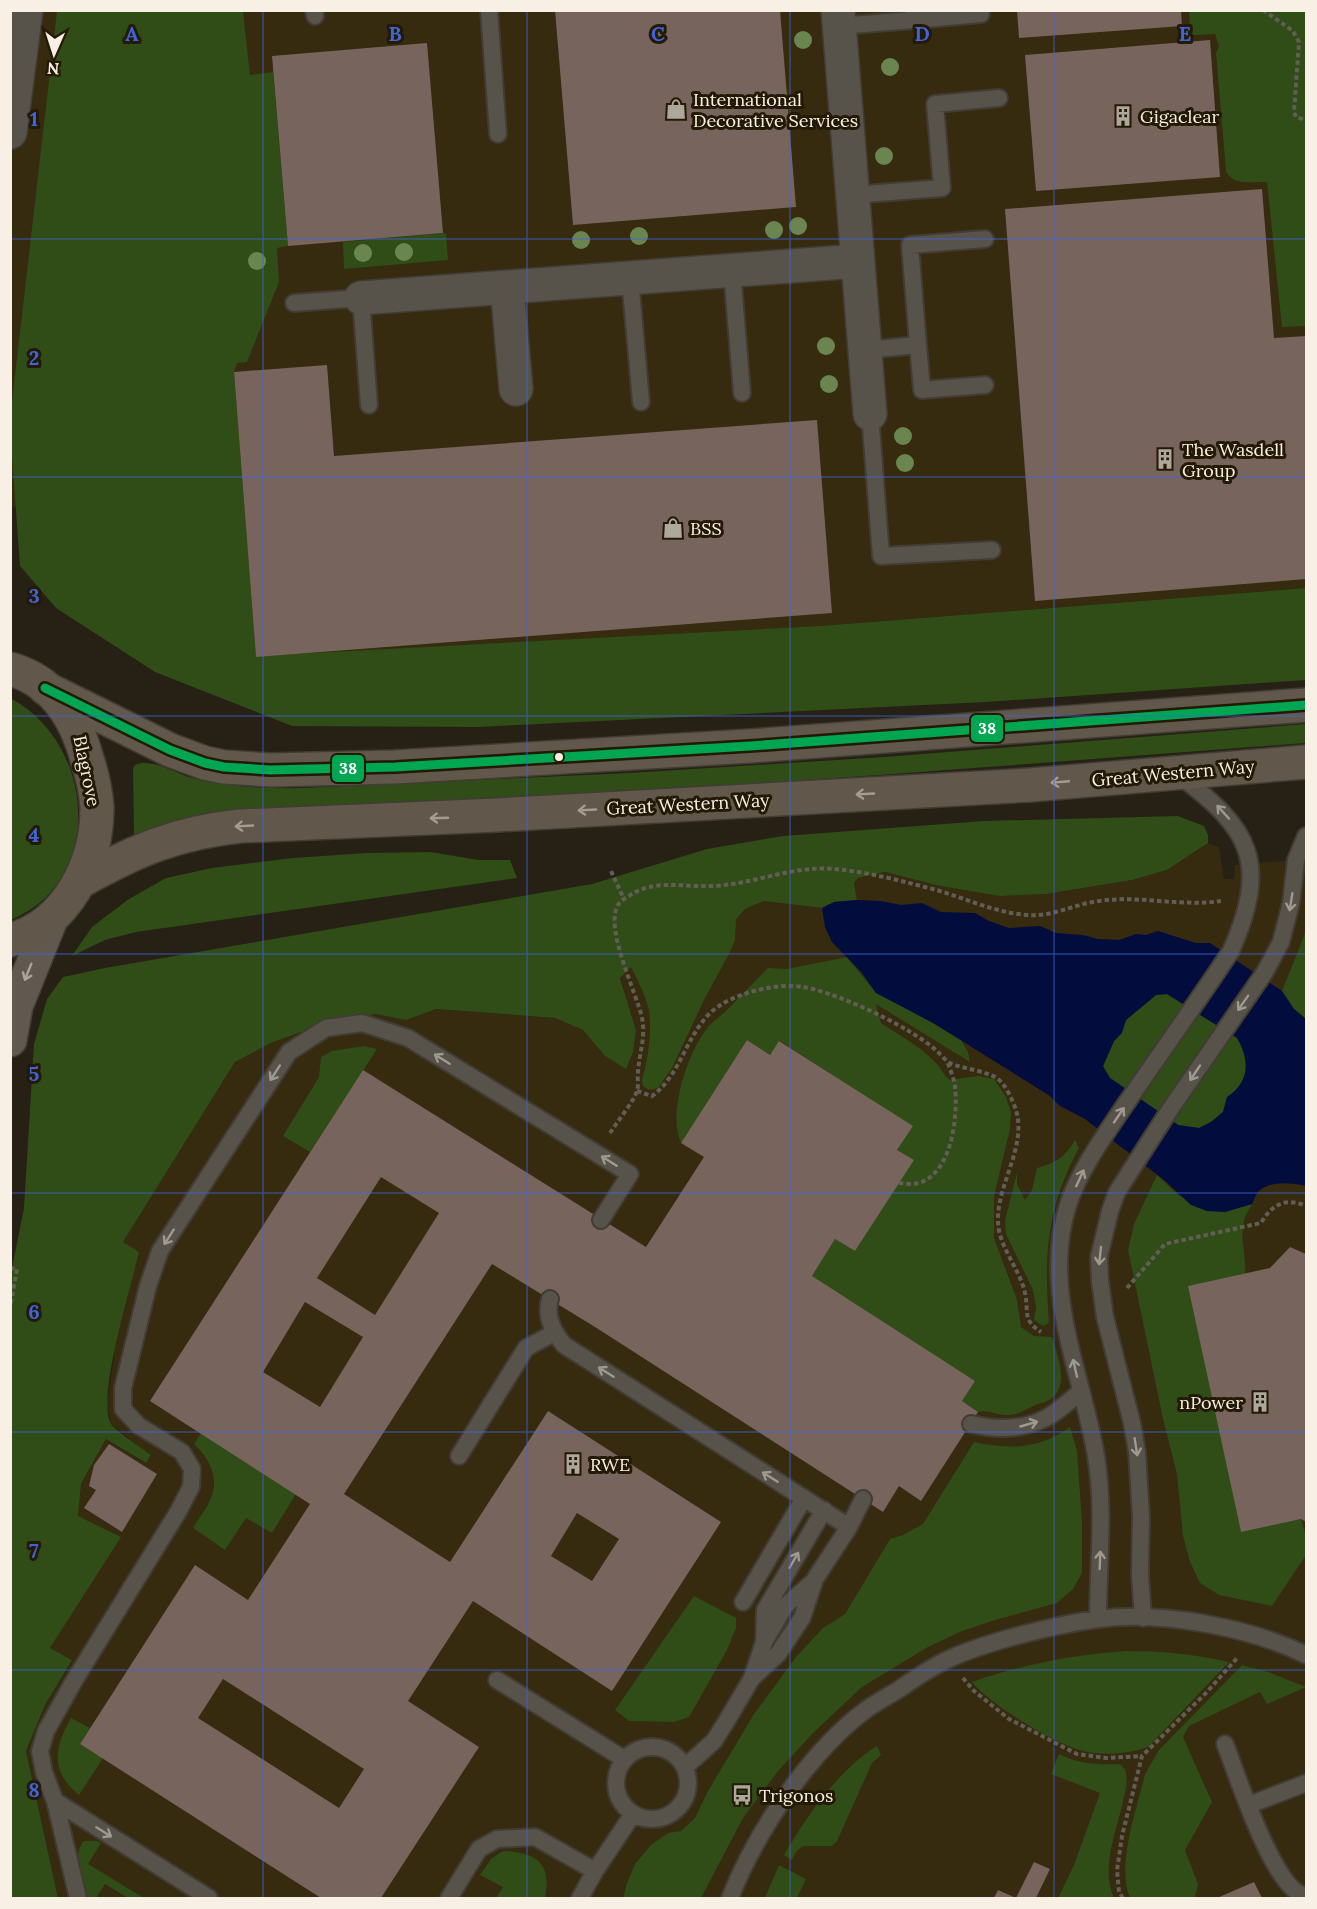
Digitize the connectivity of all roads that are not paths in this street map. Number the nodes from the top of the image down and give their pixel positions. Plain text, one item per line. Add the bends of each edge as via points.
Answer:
1 (26, 10) edge
2 (489, 10) edge
3 (981, 14) dead end
4 (914, 15) edge
5 (838, 18) edge
6 (999, 98) dead end
7 (10, 132) edge
8 (498, 134) dead end
9 (853, 195) junction
10 (985, 239) dead end
11 (858, 261) junction
12 (732, 271) junction
13 (630, 278) junction
14 (507, 287) junction
15 (361, 298) junction
16 (294, 303) dead end
17 (918, 345) junction
18 (865, 350) junction
19 (985, 385) dead end
20 (516, 389) dead end
21 (742, 393) dead end
22 (641, 402) dead end
23 (369, 405) dead end
24 (870, 414) joint
25 (992, 550) dead end
26 (12, 668) edge
27 (45, 688) junction
28 (1306, 705) edge
29 (1306, 762) edge
30 (1175, 772) junction
31 (1306, 836) edge
32 (81, 881) junction
33 (51, 918) junction
34 (10, 940) edge
35 (10, 1040) edge
36 (601, 1220) dead end
37 (550, 1299) dead end
38 (554, 1333) junction
39 (1080, 1392) junction
40 (971, 1424) dead end
41 (459, 1456) dead end
42 (804, 1498) junction
43 (863, 1499) dead end
44 (837, 1519) junction
45 (815, 1579) junction
46 (743, 1602) dead end
47 (1143, 1618) junction
48 (1098, 1619) junction
49 (764, 1642) junction
50 (1306, 1655) edge
51 (752, 1678) junction
52 (497, 1680) dead end
53 (1225, 1744) dead end
54 (624, 1759) junction
55 (685, 1767) junction
56 (1306, 1783) edge
57 (55, 1801) junction
58 (1249, 1805) junction
59 (633, 1814) junction
60 (595, 1871) junction
61 (1306, 1896) edge
62 (78, 1899) edge
63 (209, 1899) edge
64 (448, 1899) edge
65 (580, 1899) edge
66 (730, 1899) edge

1 - 7 street
2 - 8 lane
3 - 4 lane
4 - 5 lane
5 - 9 street
6 - 9 lane via 935,104 942,188
9 - 11 street
10 - 17 lane via 910,245
11 - 12 street
11 - 18 street
12 - 13 street
12 - 21 lane
13 - 14 street
13 - 22 lane
14 - 15 street
14 - 20 street
15 - 16 lane
15 - 23 lane
17 - 18 lane
17 - 19 lane via 922,390
18 - 24 street
24 - 25 lane via 881,556
26 - 27 main road, Blagrove
27 - 28 main road via 197,760 224,767 270,770 395,767 750,746
27 - 32 main road, Blagrove via 77,728 94,787 95,830
29 - 30 main road, Great Western Way
30 -> 32 main road, Great Western Way via 509,815 240,826 166,840
39 -> 30 lane via 1060,1300 1059,1259 1069,1203 1089,1161 1231,951 1248,904 1250,863 1242,838 1217,805
31 -> 47 lane via 1296,860 1281,942 1265,972 1117,1192 1099,1257 1105,1317 1137,1452
32 - 33 main road, Blagrove
33 - 34 main road, Blagrove via 32,932
33 -> 35 main road via 16,1006
36 -> 57 lane via 630,1174 408,1038 362,1023 326,1028 289,1052 160,1251 148,1286 123,1388 123,1409 139,1426 182,1452 192,1469 191,1487 46,1731 40,1751
37 - 38 lane via 549,1319
38 - 41 lane via 526,1348
42 -> 38 lane via 564,1345
40 -> 39 lane via 992,1428 1029,1425 1046,1418
48 -> 39 lane via 1099,1488 1096,1455
42 - 44 lane
42 - 46 lane
43 - 44 lane
44 - 45 lane
49 -> 44 lane via 765,1610
45 - 49 lane via 785,1606
45 - 51 lane via 802,1618 778,1654
47 - 48 lane
47 - 50 lane via 1220,1626
48 - 66 lane via 1029,1632 975,1648 947,1659 868,1708 801,1776 754,1845
49 - 51 lane
51 - 55 lane via 714,1741
52 - 54 lane
53 - 58 lane
54 - 55 lane via 633,1751 657,1746 678,1757
54 - 59 lane via 615,1782 620,1800
55 - 59 lane via 688,1790 676,1810 655,1819
56 - 58 lane
57 - 62 lane
57 -> 63 lane
58 - 61 lane via 1271,1860 1287,1883 1299,1895
59 - 60 lane
60 - 64 lane via 535,1837 497,1839 479,1849
60 - 65 lane

